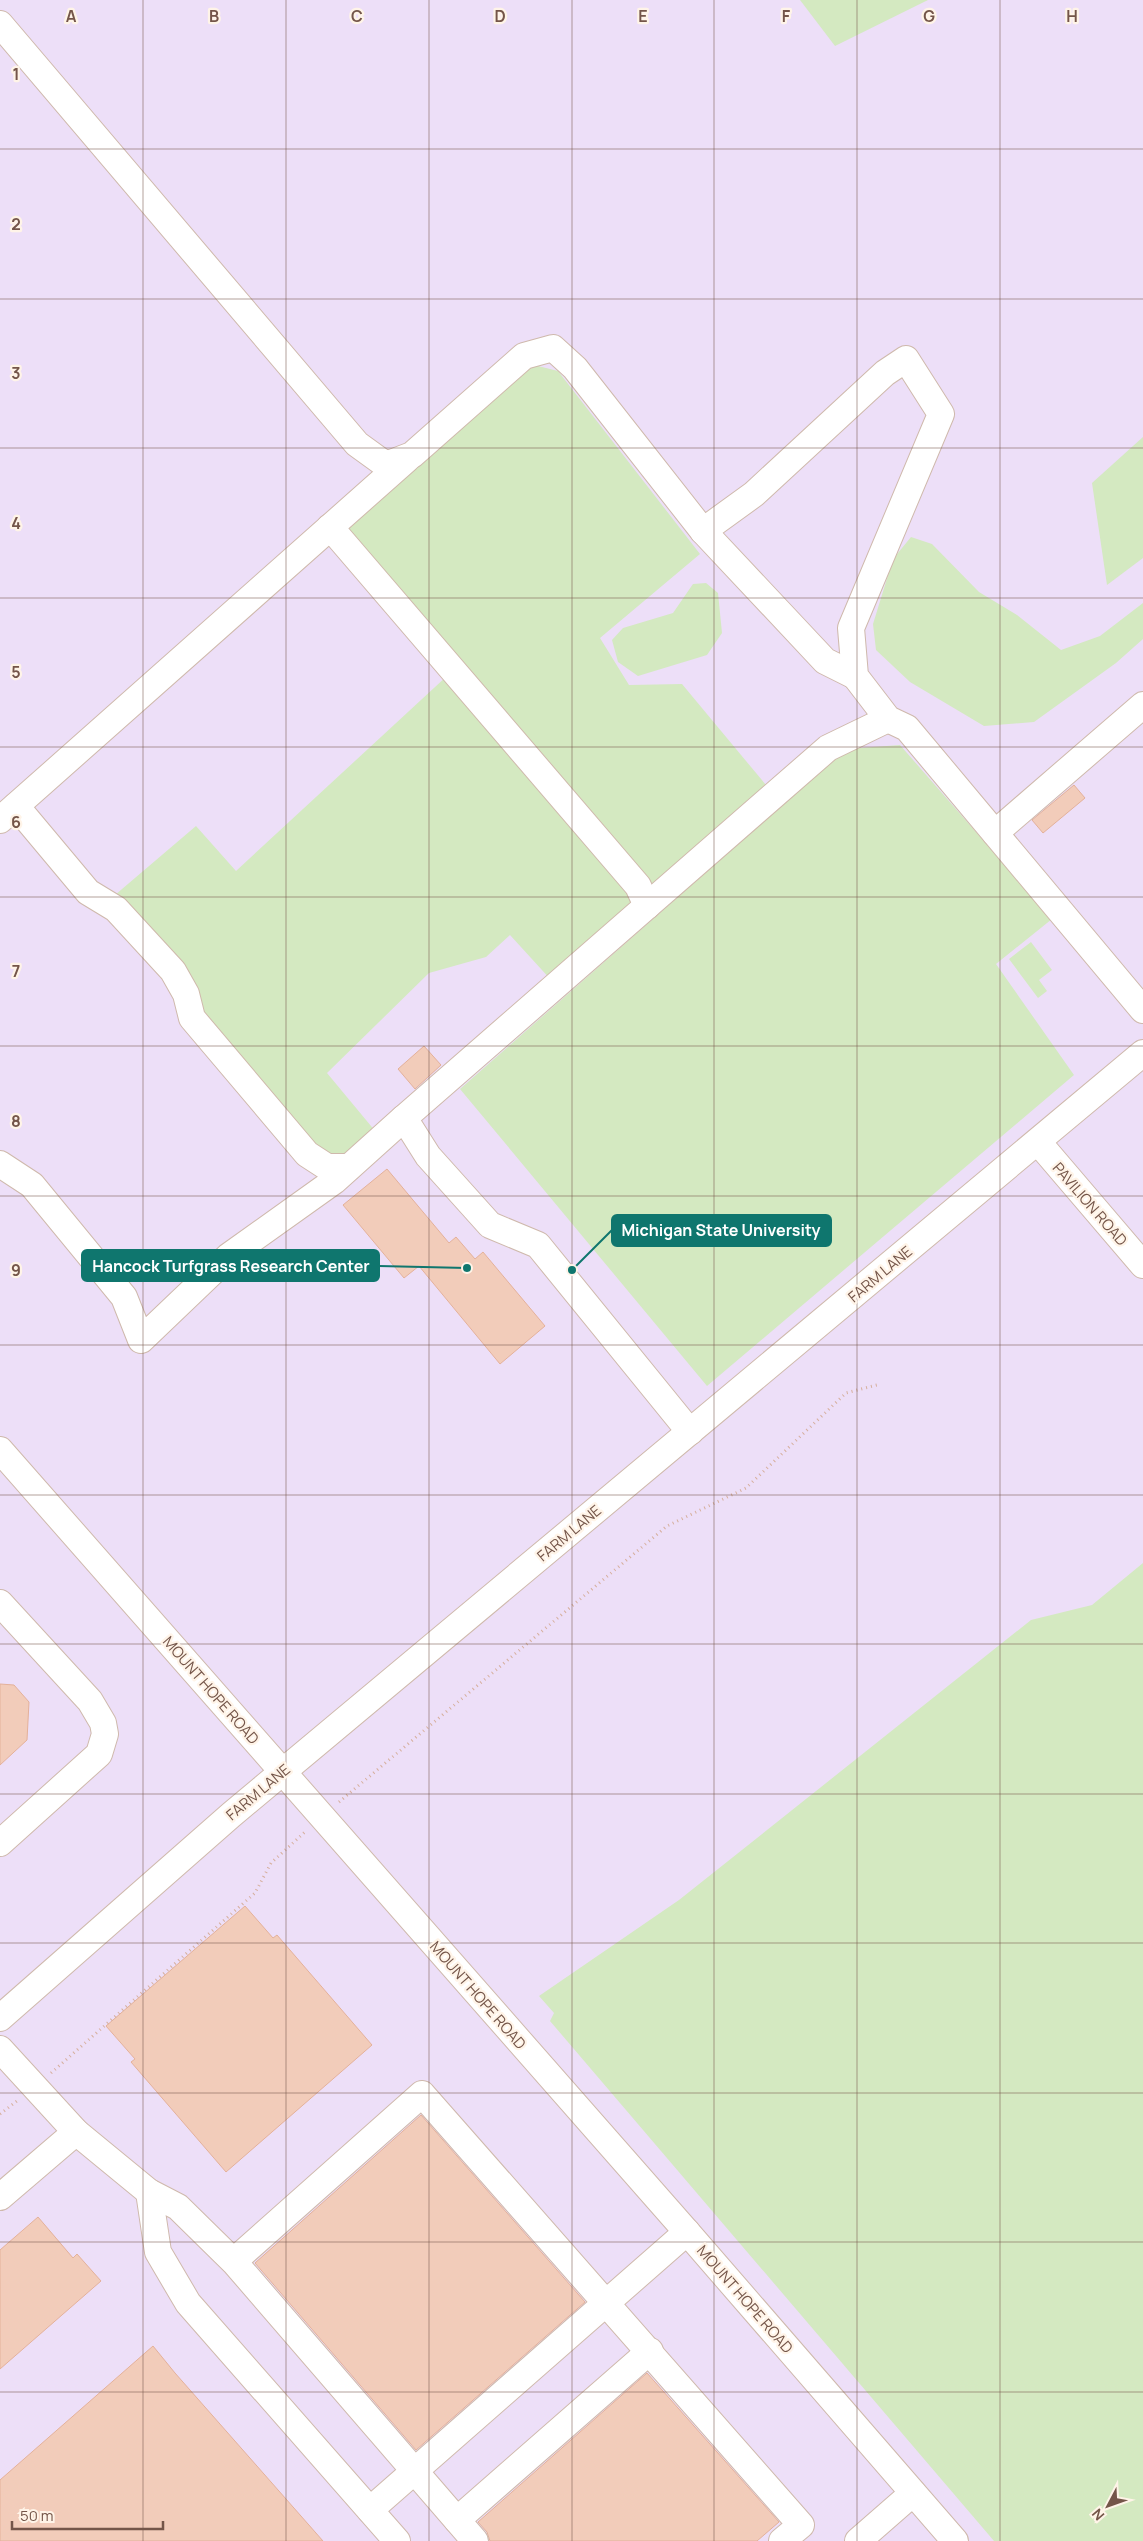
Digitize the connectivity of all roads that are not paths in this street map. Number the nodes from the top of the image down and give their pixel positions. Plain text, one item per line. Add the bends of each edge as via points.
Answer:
1 (0, 24) edge
2 (412, 455) junction
3 (330, 527) junction
4 (703, 531) junction
5 (855, 676) junction
6 (1143, 705) edge
7 (888, 720) junction
8 (8, 813) edge
9 (995, 834) junction
10 (647, 906) junction
11 (1143, 1010) edge
12 (1143, 1054) edge
13 (404, 1118) junction
14 (1038, 1142) junction
15 (0, 1164) edge
16 (349, 1167) junction
17 (1143, 1265) edge
18 (690, 1432) junction
19 (0, 1450) edge
20 (0, 1603) edge
21 (282, 1772) junction
22 (0, 1843) edge
23 (0, 2018) edge
24 (0, 2049) edge
25 (76, 2132) junction
26 (149, 2192) junction
27 (0, 2197) edge
28 (687, 2232) junction
29 (234, 2261) junction
30 (606, 2305) junction
31 (650, 2352) junction
32 (415, 2472) junction
33 (913, 2493) junction
34 (370, 2510) junction
35 (457, 2520) junction
36 (397, 2541) edge
37 (475, 2541) edge
38 (782, 2541) edge
39 (858, 2541) edge
40 (955, 2541) edge

1 - 2 street via 357,444 386,465
2 - 3 street
2 - 4 street via 524,356 553,348 575,368
3 - 8 street
3 - 10 street via 638,886
4 - 5 street via 825,661
4 - 5 street via 754,494 885,373 906,360 941,414 852,628
5 - 7 street
6 - 9 street
7 - 9 street via 907,728
7 - 10 street via 828,748
8 - 16 street via 88,892 116,909 173,971 186,994 192,1018 306,1154 327,1167
9 - 11 street
10 - 13 street
12 - 14 street, FARM LANE
13 - 16 street
13 - 18 street via 428,1156 490,1225 538,1246
14 - 17 street, PAVILION ROAD
14 - 18 street, FARM LANE
15 - 16 street via 32,1185 124,1297 141,1340 230,1256
18 - 21 street, FARM LANE
19 - 21 street, MOUNT HOPE ROAD
20 - 22 street via 90,1701 103,1722 105,1734 99,1754
21 - 23 street, FARM LANE
21 - 28 street, MOUNT HOPE ROAD
24 - 25 street
25 - 26 street
25 - 27 street
26 - 29 street via 178,2207
26 - 34 street via 158,2252 188,2303
28 - 30 street
28 - 33 street, MOUNT HOPE ROAD
29 - 30 street via 422,2094
29 - 32 street
30 - 31 street
30 - 32 street
31 - 35 street
31 - 38 street via 801,2525
32 - 34 street
32 - 35 street
33 - 39 street
33 - 40 street, MOUNT HOPE ROAD
34 - 36 street
35 - 37 street

